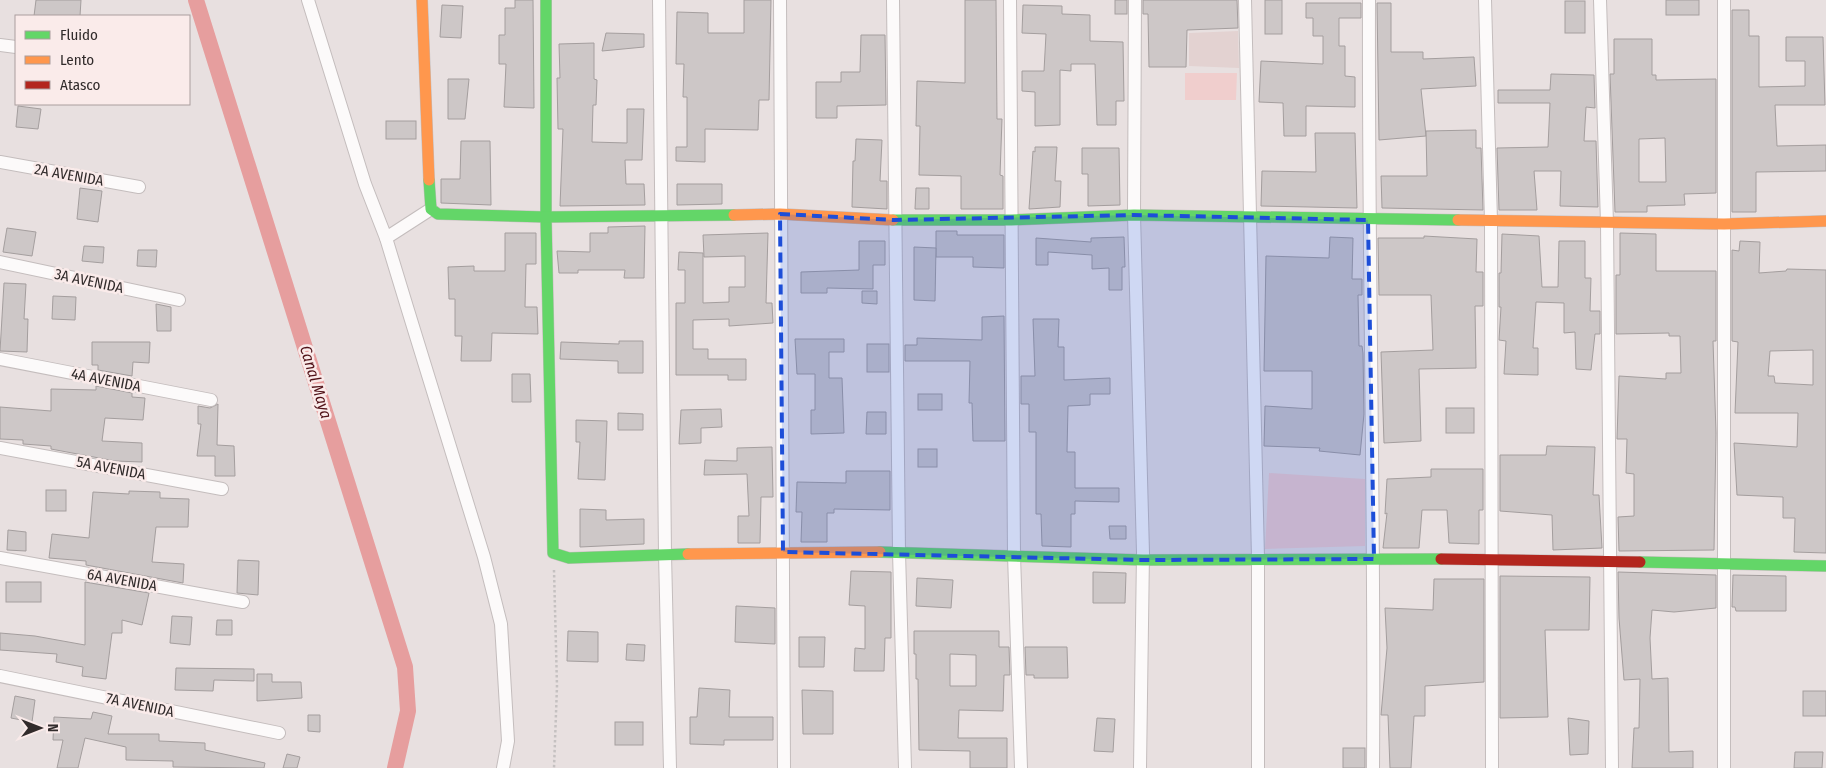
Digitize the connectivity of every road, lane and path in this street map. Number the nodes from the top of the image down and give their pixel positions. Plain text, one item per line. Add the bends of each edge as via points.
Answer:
1 (308, 0) edge
2 (422, 0) edge
3 (546, 0) edge
4 (659, 0) edge
5 (780, 0) edge
6 (893, 0) edge
7 (1010, 0) edge
8 (1136, 0) edge
9 (1245, 0) edge
10 (1369, 0) edge
11 (1485, 0) edge
12 (1600, 0) edge
13 (1724, 0) edge
14 (0, 45) edge
15 (15, 47) edge
16 (0, 162) edge
17 (138, 187) dead end
18 (432, 209) junction
19 (780, 214) junction
20 (660, 215) junction
21 (1134, 215) junction
22 (546, 216) junction
23 (1251, 217) junction
24 (894, 220) junction
25 (1012, 220) junction
26 (1368, 220) junction
27 (1492, 221) junction
28 (1826, 221) edge
29 (1606, 222) junction
30 (1724, 224) junction
31 (386, 238) junction
32 (0, 262) edge
33 (179, 300) dead end
34 (0, 359) edge
35 (211, 400) dead end
36 (0, 448) edge
37 (222, 489) dead end
38 (783, 552) junction
39 (899, 552) junction
40 (553, 553) junction
41 (665, 554) junction
42 (1014, 555) junction
43 (0, 558) edge
44 (1258, 558) junction
45 (1374, 559) junction
46 (1491, 559) junction
47 (1142, 560) junction
48 (1609, 562) junction
49 (1725, 565) junction
50 (1826, 566) edge
51 (243, 602) dead end
52 (0, 676) edge
53 (279, 733) dead end
54 (503, 768) edge
55 (554, 768) edge
56 (670, 768) edge
57 (784, 768) edge
58 (905, 768) edge
59 (1021, 768) edge
60 (1140, 768) edge
61 (1258, 768) edge
62 (1373, 768) edge
63 (1492, 768) edge
64 (1612, 768) edge
65 (1724, 768) edge

1 - 31 street via 365,184
2 - 18 street
3 - 22 street
4 - 20 street
5 - 19 street
6 - 24 street
7 - 25 street
8 - 21 street
9 - 23 street
10 - 26 street
11 - 27 street
12 - 29 street
13 - 30 street
14 - 15 street
16 - 17 street, 2A AVENIDA
18 - 22 street via 438,214
18 - 31 street
19 - 20 street
19 - 24 street
19 - 38 street
20 - 22 street
20 - 41 street
21 - 23 street
21 - 25 street
21 - 47 street
22 - 40 street
23 - 26 street
23 - 44 street
24 - 25 street
24 - 39 street
25 - 42 street
26 - 27 street
26 - 45 street
27 - 29 street
27 - 46 street
28 - 30 street
29 - 30 street
29 - 48 street
30 - 49 street
31 - 54 street via 481,548 501,624 508,741
32 - 33 street, 3A AVENIDA
34 - 35 street, 4A AVENIDA
36 - 37 street, 5A AVENIDA
38 - 39 street
38 - 41 street
38 - 57 street
39 - 42 street
39 - 58 street
40 - 41 street via 569,558
40 - 55 path via 557,686
41 - 56 street
42 - 47 street
42 - 59 street
43 - 51 street, 6A AVENIDA
44 - 45 street
44 - 47 street
44 - 61 street
45 - 46 street
45 - 62 street
46 - 48 street
46 - 63 street
47 - 60 street
48 - 49 street
48 - 64 street
49 - 50 street
49 - 65 street
52 - 53 street, 7A AVENIDA

